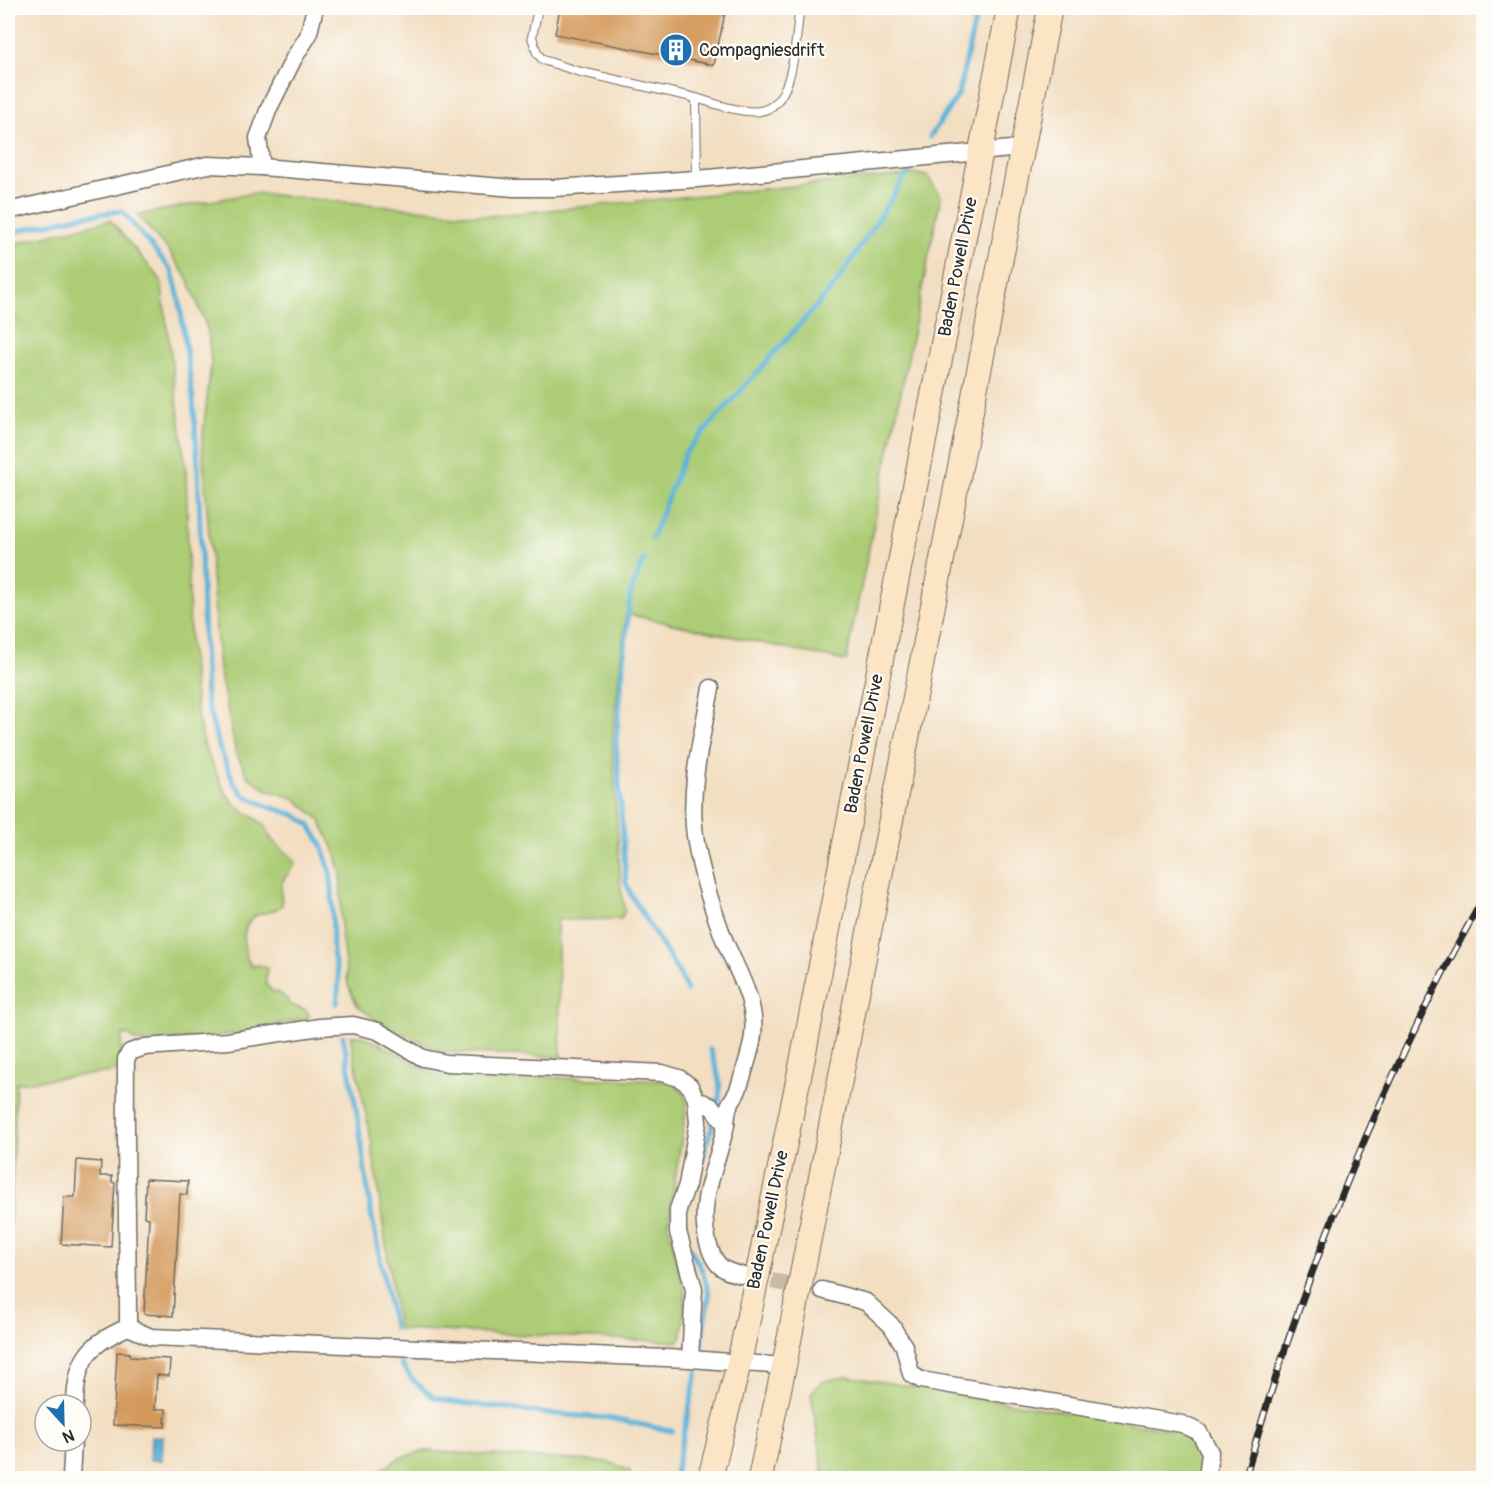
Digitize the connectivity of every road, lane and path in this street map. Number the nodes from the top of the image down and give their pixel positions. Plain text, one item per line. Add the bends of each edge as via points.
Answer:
1 (315, 8) edge
2 (538, 8) edge
3 (800, 8) edge
4 (1009, 8) edge
5 (1050, 8) edge
6 (696, 98) junction
7 (1021, 148) junction
8 (980, 152) junction
9 (262, 167) junction
10 (697, 179) junction
11 (8, 211) edge
12 (711, 688) dead end
13 (696, 1099) junction
14 (726, 1125) junction
15 (741, 1275) tunnel mouth
16 (822, 1290) tunnel mouth
17 (128, 1327) junction
18 (690, 1359) junction
19 (738, 1363) junction
20 (784, 1366) junction
21 (75, 1393) edge
22 (72, 1453) edge
23 (71, 1479) edge
24 (710, 1479) edge
25 (760, 1479) edge
26 (1207, 1479) edge

1 - 9 street via 308,36 268,108 258,138
2 - 6 lane via 532,37 543,60
3 - 6 lane via 789,79 774,104 761,111
4 - 8 main road, Baden Powell Drive
5 - 7 main road
6 - 10 lane
7 - 8 street
7 - 20 main road
8 - 10 street
8 - 19 main road, Baden Powell Drive via 802,1062
9 - 10 street via 514,188
9 - 11 street via 207,165
12 - 14 street via 697,762 696,840 722,935 754,1015 752,1041
13 - 14 street via 712,1107
13 - 17 street via 690,1086 662,1073 447,1063 423,1058 378,1032 353,1025 136,1049 126,1059
13 - 18 street via 698,1123 687,1185 678,1209 678,1232 694,1289
14 - 15 street via 707,1188 703,1227 712,1258 726,1272
16 - 26 street via 866,1302 891,1325 904,1346 911,1374 921,1380 1182,1424 1199,1432 1210,1452
17 - 18 street via 151,1337
17 - 21 street via 106,1336 84,1356
18 - 19 street
19 - 20 street
19 - 24 main road, Baden Powell Drive
20 - 25 main road
22 - 23 street

